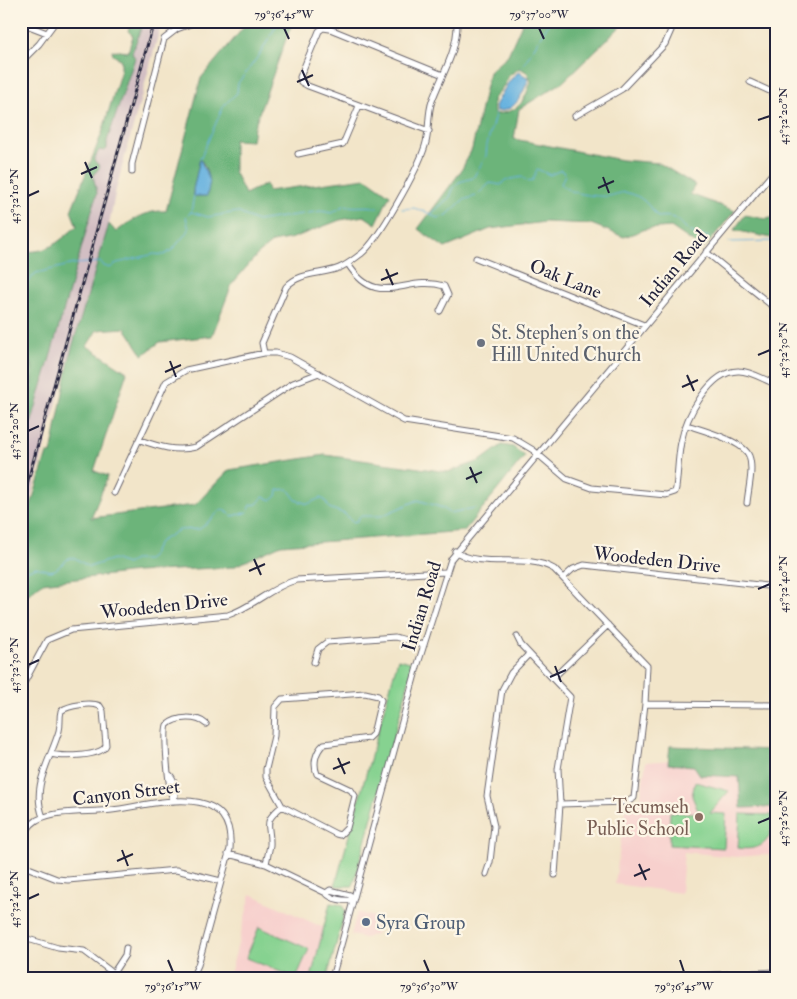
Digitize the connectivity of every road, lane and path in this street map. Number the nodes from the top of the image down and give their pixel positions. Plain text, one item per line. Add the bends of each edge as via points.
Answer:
1 (56, 21) edge
2 (198, 21) edge
3 (457, 21) edge
4 (675, 21) edge
5 (21, 23) edge
6 (48, 33) junction
7 (21, 62) edge
8 (443, 74) junction
9 (750, 82) dead end
10 (776, 94) edge
11 (359, 106) junction
12 (575, 116) dead end
13 (428, 131) junction
14 (298, 154) dead end
15 (776, 169) edge
16 (132, 172) dead end
17 (706, 252) junction
18 (476, 258) dead end
19 (348, 264) junction
20 (776, 309) edge
21 (440, 311) dead end
22 (644, 325) junction
23 (264, 353) junction
24 (319, 373) junction
25 (776, 384) edge
26 (687, 424) junction
27 (140, 440) junction
28 (537, 453) junction
29 (114, 493) dead end
30 (747, 503) dead end
31 (455, 551) junction
32 (445, 572) junction
33 (563, 578) junction
34 (776, 587) edge
35 (608, 625) junction
36 (517, 637) dead end
37 (424, 645) junction
38 (529, 654) junction
39 (314, 662) dead end
40 (553, 678) junction
41 (25, 681) dead end
42 (645, 704) junction
43 (776, 705) edge
44 (206, 724) dead end
45 (51, 754) junction
46 (174, 801) junction
47 (560, 804) junction
48 (282, 806) junction
49 (43, 817) junction
50 (21, 841) edge
51 (228, 854) junction
52 (266, 864) junction
53 (21, 865) edge
54 (486, 874) dead end
55 (554, 874) dead end
56 (221, 881) junction
57 (353, 900) junction
58 (21, 938) edge
59 (126, 948) dead end
60 (776, 972) edge
61 (111, 976) edge
62 (192, 978) edge
63 (332, 978) edge
64 (654, 978) edge

1 - 6 street
2 - 16 street via 177,29 164,39
3 - 8 street via 453,53
4 - 12 street via 665,44 622,89
5 - 6 street
6 - 7 street
8 - 11 street via 323,28 301,70 301,82
8 - 13 street via 431,103
9 - 10 street
11 - 13 street
11 - 14 street via 343,144
13 - 19 street via 423,151 380,234
15 - 17 street, Indian Road
17 - 20 street
17 - 22 street, Indian Road
18 - 22 street, Oak Lane
19 - 21 street via 355,276 375,288 389,290 425,283 444,286 448,295
19 - 23 street via 300,276 290,282 264,339
22 - 28 street, Indian Road
23 - 24 street via 290,357
23 - 27 street via 175,375 161,389
24 - 27 street via 293,383 196,447 172,450
24 - 28 street via 404,421 505,435
25 - 26 street via 739,371 722,375 702,396
26 - 28 street via 681,441 675,492 666,495 592,488 573,483
26 - 30 street via 738,444 746,451 750,462
27 - 29 street
28 - 31 street, Indian Road
31 - 32 street, Indian Road
31 - 33 street via 467,558 538,562 554,569
32 - 37 street, Indian Road
32 - 41 street, Woodeden Drive via 296,580 282,584 250,607 228,616 71,630 47,640
33 - 34 street, Woodeden Drive via 573,569 584,566
33 - 35 street
35 - 40 street
35 - 42 street via 647,666
36 - 38 street
37 - 39 street via 394,637 327,642 318,649
37 - 57 street, Indian Road
38 - 40 street
38 - 54 street via 511,672 502,690 487,796 494,826
40 - 47 street via 568,693 571,703 558,769
42 - 43 street
42 - 47 street via 632,801
44 - 46 street via 192,718 167,724 170,794
45 - 45 street via 67,757 104,750 100,706 92,704 62,709
45 - 49 street via 40,780 39,804
46 - 49 street, Canyon Street
46 - 51 street, Canyon Street via 199,801 216,810 229,830
47 - 55 street
48 - 48 street via 336,834 344,832 355,796 351,790 317,774 314,767 319,749 324,744 369,738 373,734 381,707 378,696 364,693 278,702 266,777
48 - 52 street via 267,824 270,844
49 - 50 street via 34,821
51 - 52 street
51 - 56 street, Canyon Street
52 - 57 street via 329,896
53 - 56 street via 68,880 176,870
56 - 62 street, Canyon Street
57 - 63 street, Indian Road
58 - 61 street via 84,951
59 - 61 street
60 - 64 street

